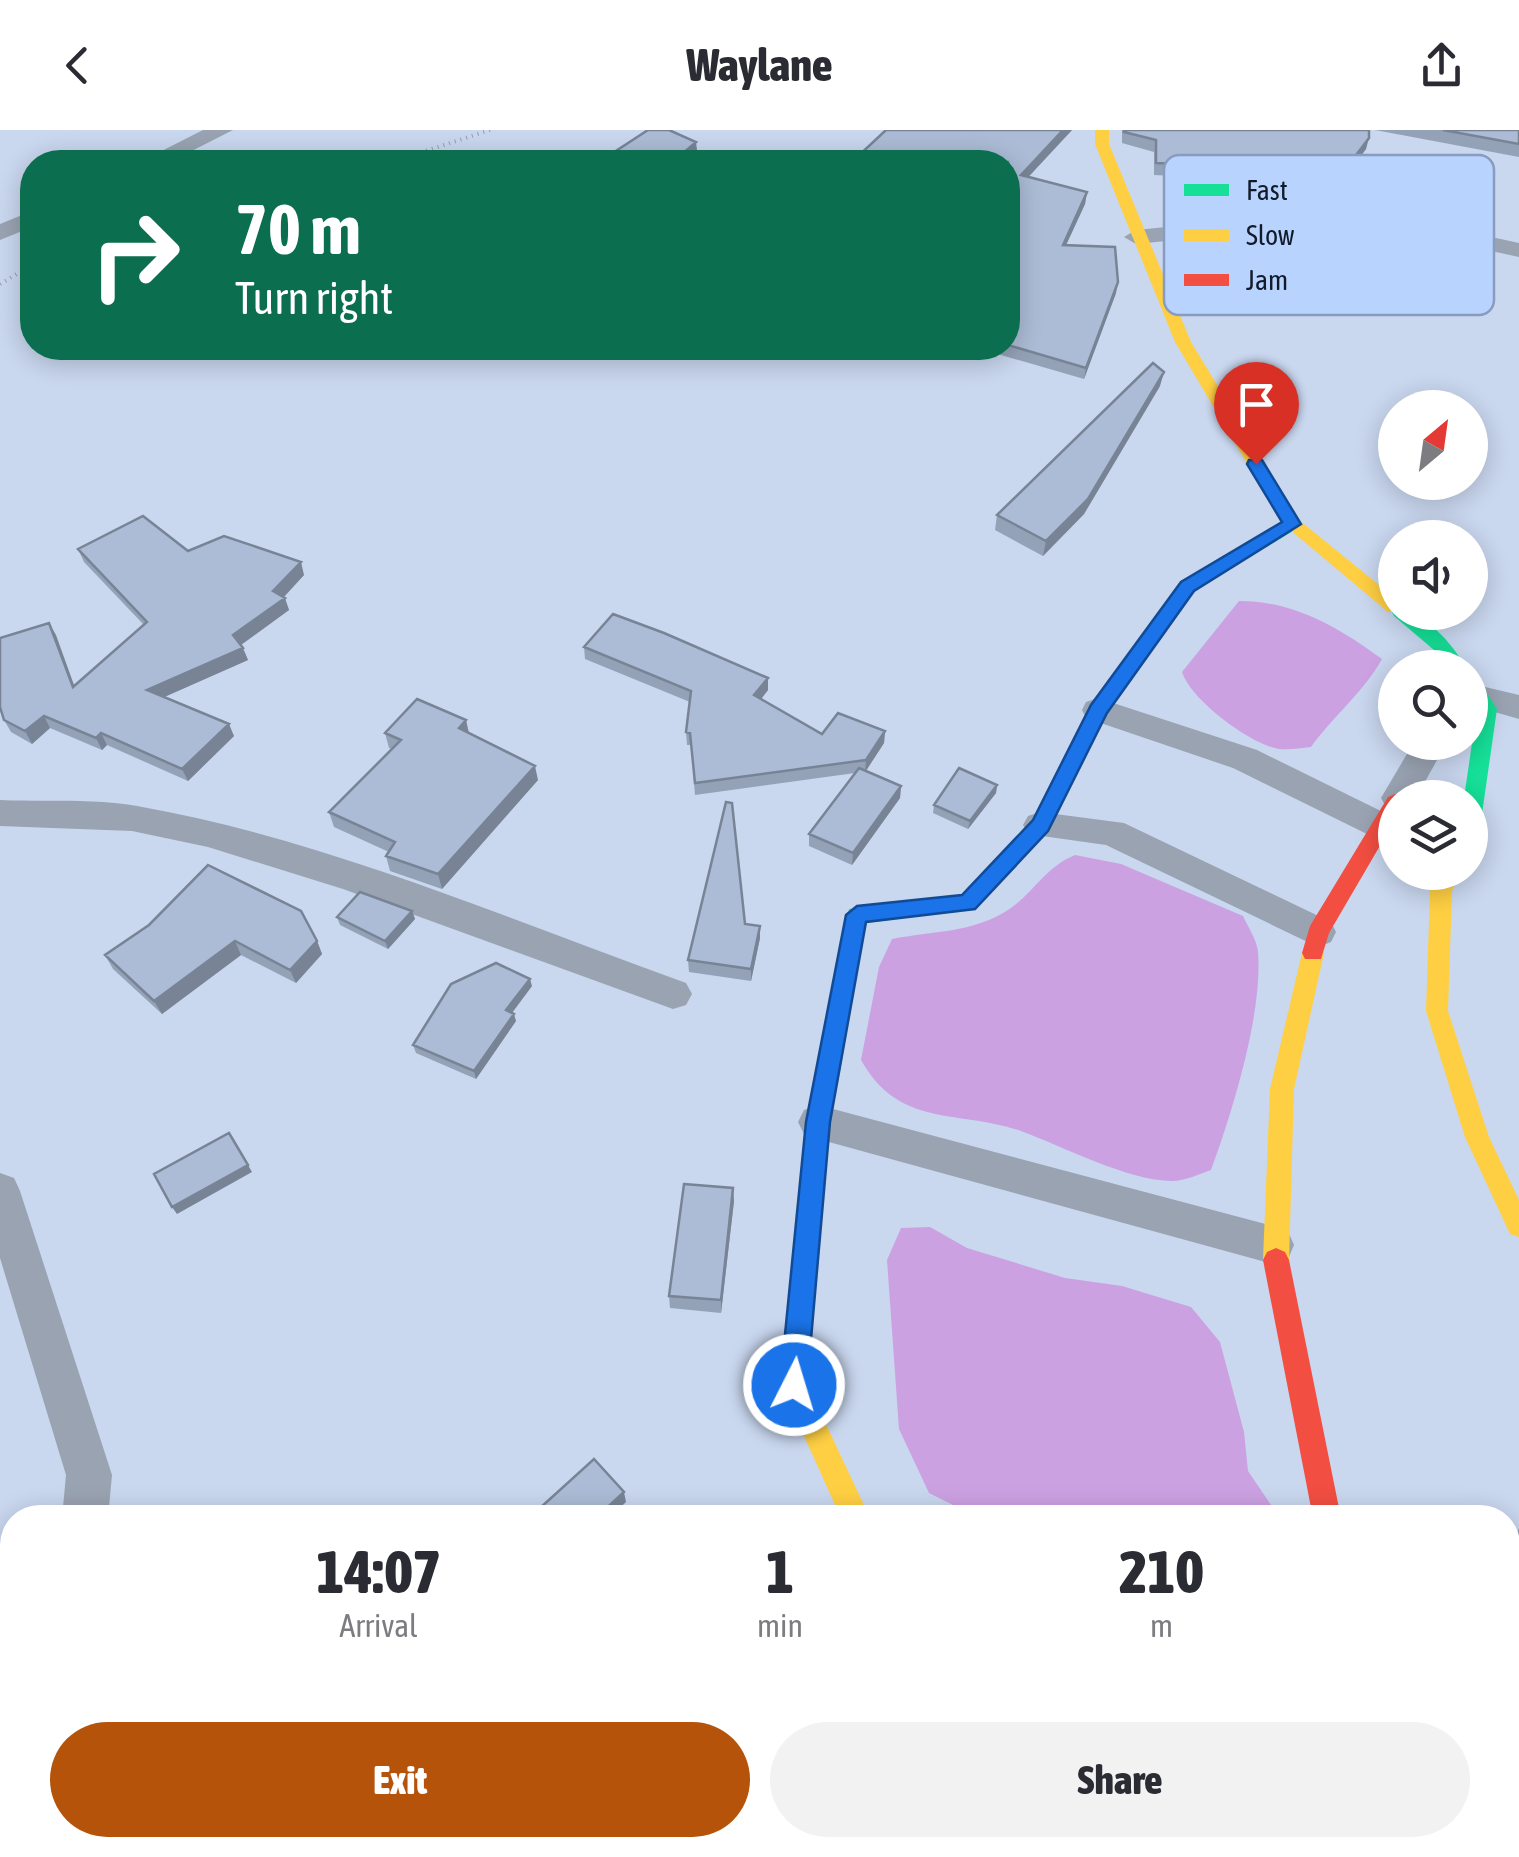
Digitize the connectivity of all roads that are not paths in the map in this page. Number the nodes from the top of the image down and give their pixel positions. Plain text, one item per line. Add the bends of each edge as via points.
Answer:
1 (222, 130) edge
2 (1102, 130) edge
3 (178, 150) edge
4 (1164, 235) edge
5 (1136, 238) junction
6 (1494, 245) edge
7 (1519, 250) edge
8 (1164, 300) edge
9 (1171, 315) edge
10 (1292, 524) junction
11 (1378, 594) edge
12 (1422, 630) edge
13 (1444, 650) edge
14 (1098, 710) junction
15 (1378, 804) edge
16 (0, 812) edge
17 (1040, 825) junction
18 (1378, 831) edge
19 (1441, 890) edge
20 (1318, 932) junction
21 (673, 994) dead end
22 (818, 1122) junction
23 (0, 1191) edge
24 (1519, 1226) edge
25 (1273, 1245) junction
26 (86, 1505) edge
27 (850, 1505) edge
28 (1324, 1505) edge

1 - 3 street
2 - 5 street
4 - 5 street
5 - 8 street
6 - 7 street
9 - 10 street
10 - 11 street
10 - 14 street via 1188,586
12 - 13 street
14 - 15 street
14 - 17 street
16 - 21 street via 132,818 208,834 353,878
17 - 20 street via 1112,832
17 - 22 street via 968,903 857,915
18 - 20 street
19 - 24 street via 1438,1011 1477,1137
20 - 25 street via 1282,1089
22 - 25 street
22 - 27 street via 794,1385
23 - 26 street via 89,1475
25 - 28 street

